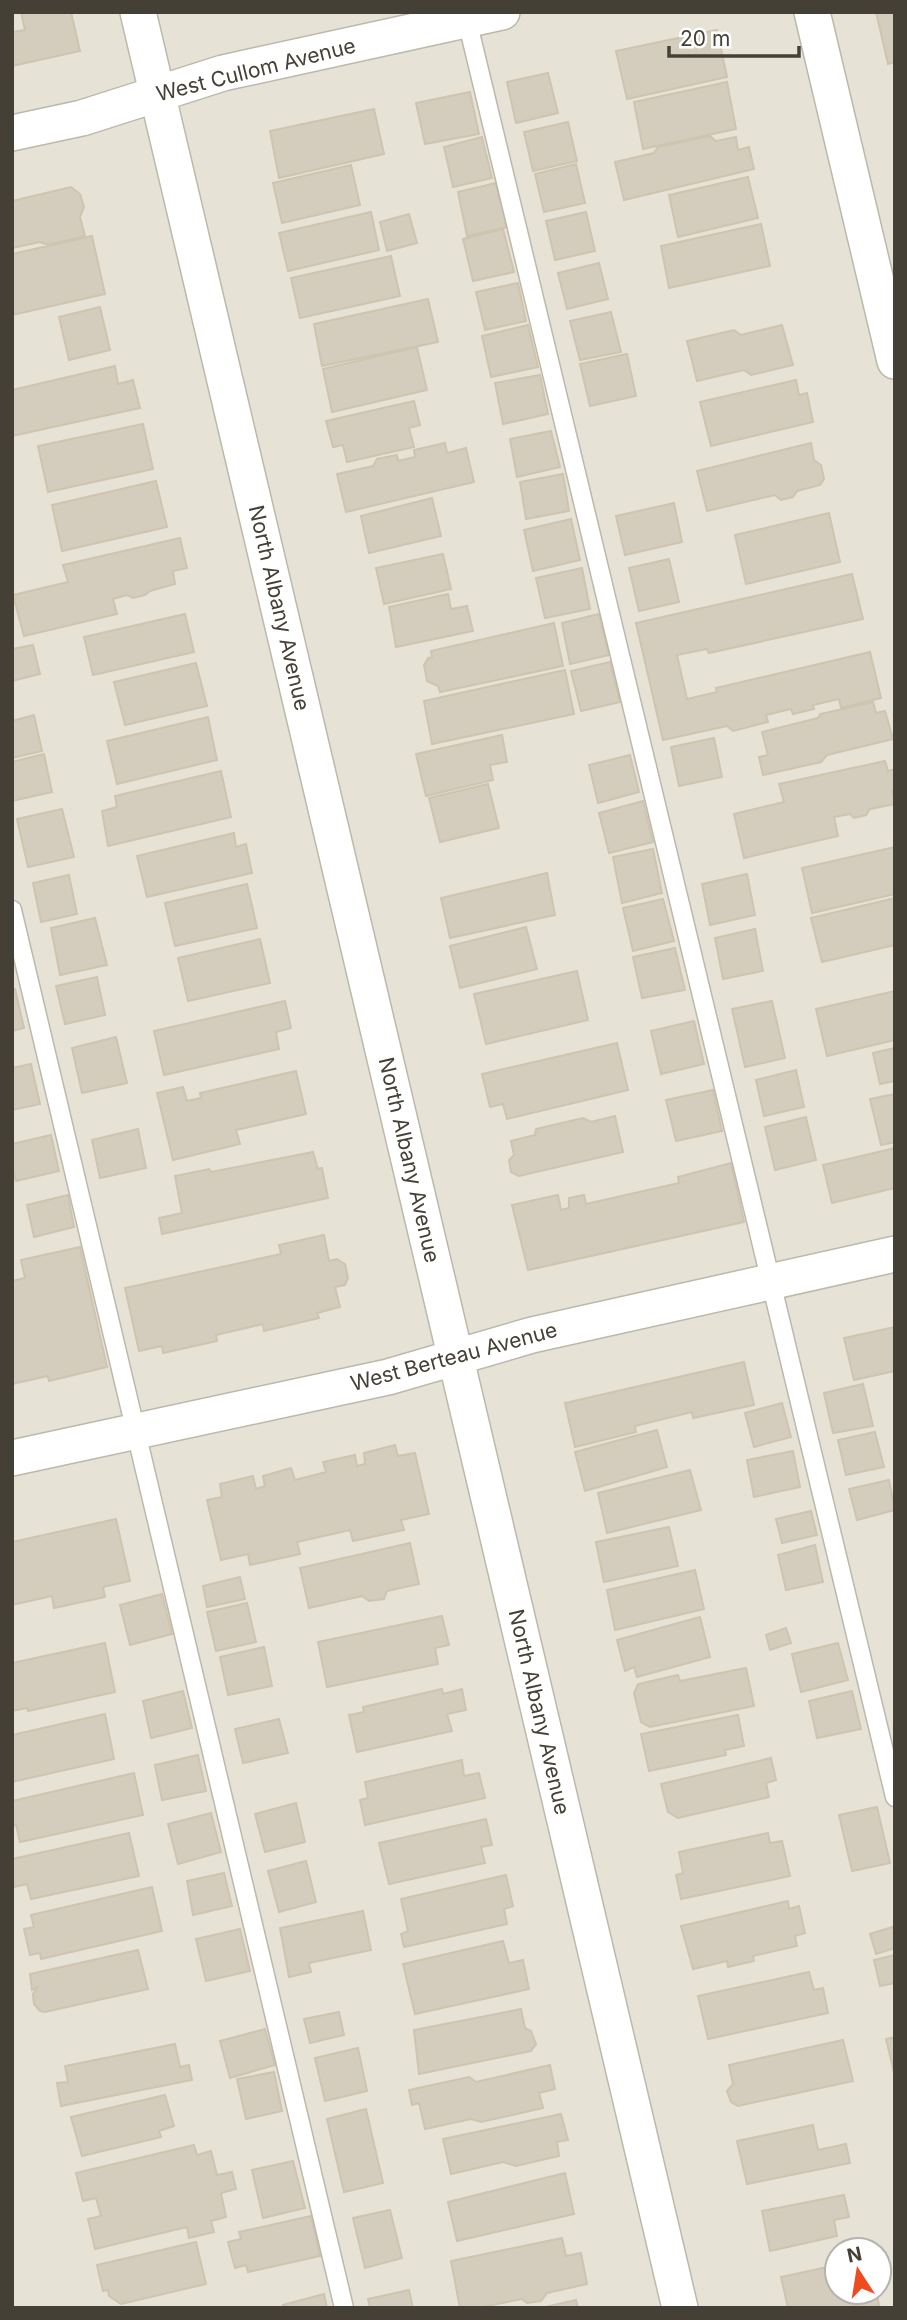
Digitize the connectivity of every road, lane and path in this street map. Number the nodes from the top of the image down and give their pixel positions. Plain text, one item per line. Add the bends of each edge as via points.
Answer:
1 (138, 12) edge
2 (502, 12) edge
3 (812, 12) edge
4 (466, 16) edge
5 (158, 94) junction
6 (12, 133) edge
7 (895, 361) edge
8 (12, 910) edge
9 (895, 1254) edge
10 (771, 1282) junction
11 (456, 1357) junction
12 (136, 1431) junction
13 (12, 1458) edge
14 (895, 1797) edge
15 (344, 2308) edge
16 (680, 2308) edge

1 - 5 street, North Albany Avenue
2 - 4 street, West Cullom Avenue
3 - 7 street
4 - 5 street, West Cullom Avenue via 223,73
4 - 10 lane
5 - 6 street, West Cullom Avenue via 82,118
5 - 11 street, North Albany Avenue
8 - 12 lane
9 - 10 street, West Berteau Avenue
10 - 11 street, West Berteau Avenue via 532,1335
10 - 14 lane
11 - 12 street, West Berteau Avenue via 388,1377
11 - 16 street, North Albany Avenue
12 - 13 street, West Berteau Avenue
12 - 15 lane

